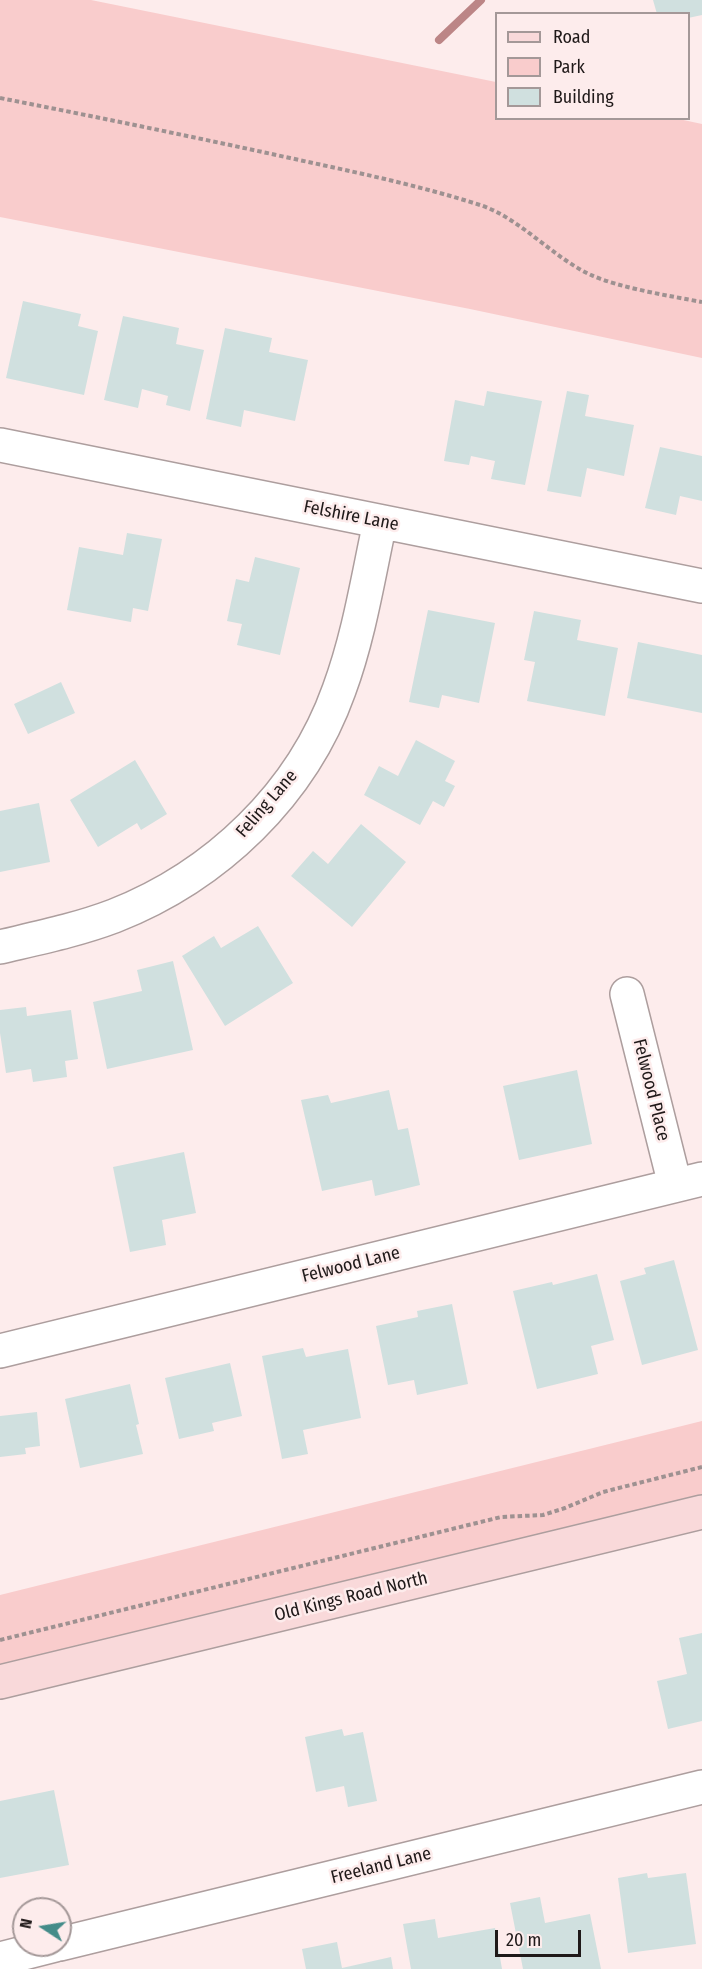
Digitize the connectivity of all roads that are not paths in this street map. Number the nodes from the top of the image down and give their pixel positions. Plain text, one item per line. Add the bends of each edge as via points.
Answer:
1 (0, 445) edge
2 (380, 522) junction
3 (702, 586) edge
4 (0, 947) edge
5 (627, 994) dead end
6 (688, 1182) edge
7 (0, 1351) edge
8 (702, 1512) edge
9 (0, 1682) edge
10 (702, 1787) edge
11 (72, 1941) edge

1 - 2 street, Felshire Lane
2 - 3 street, Felshire Lane
2 - 4 street, Feling Lane via 358,627 339,692 310,751 271,805 221,854 148,900 87,925
5 - 6 street, Felwood Place
6 - 7 street, Felwood Lane
8 - 9 street, Old Kings Road North
10 - 11 street, Freeland Lane

